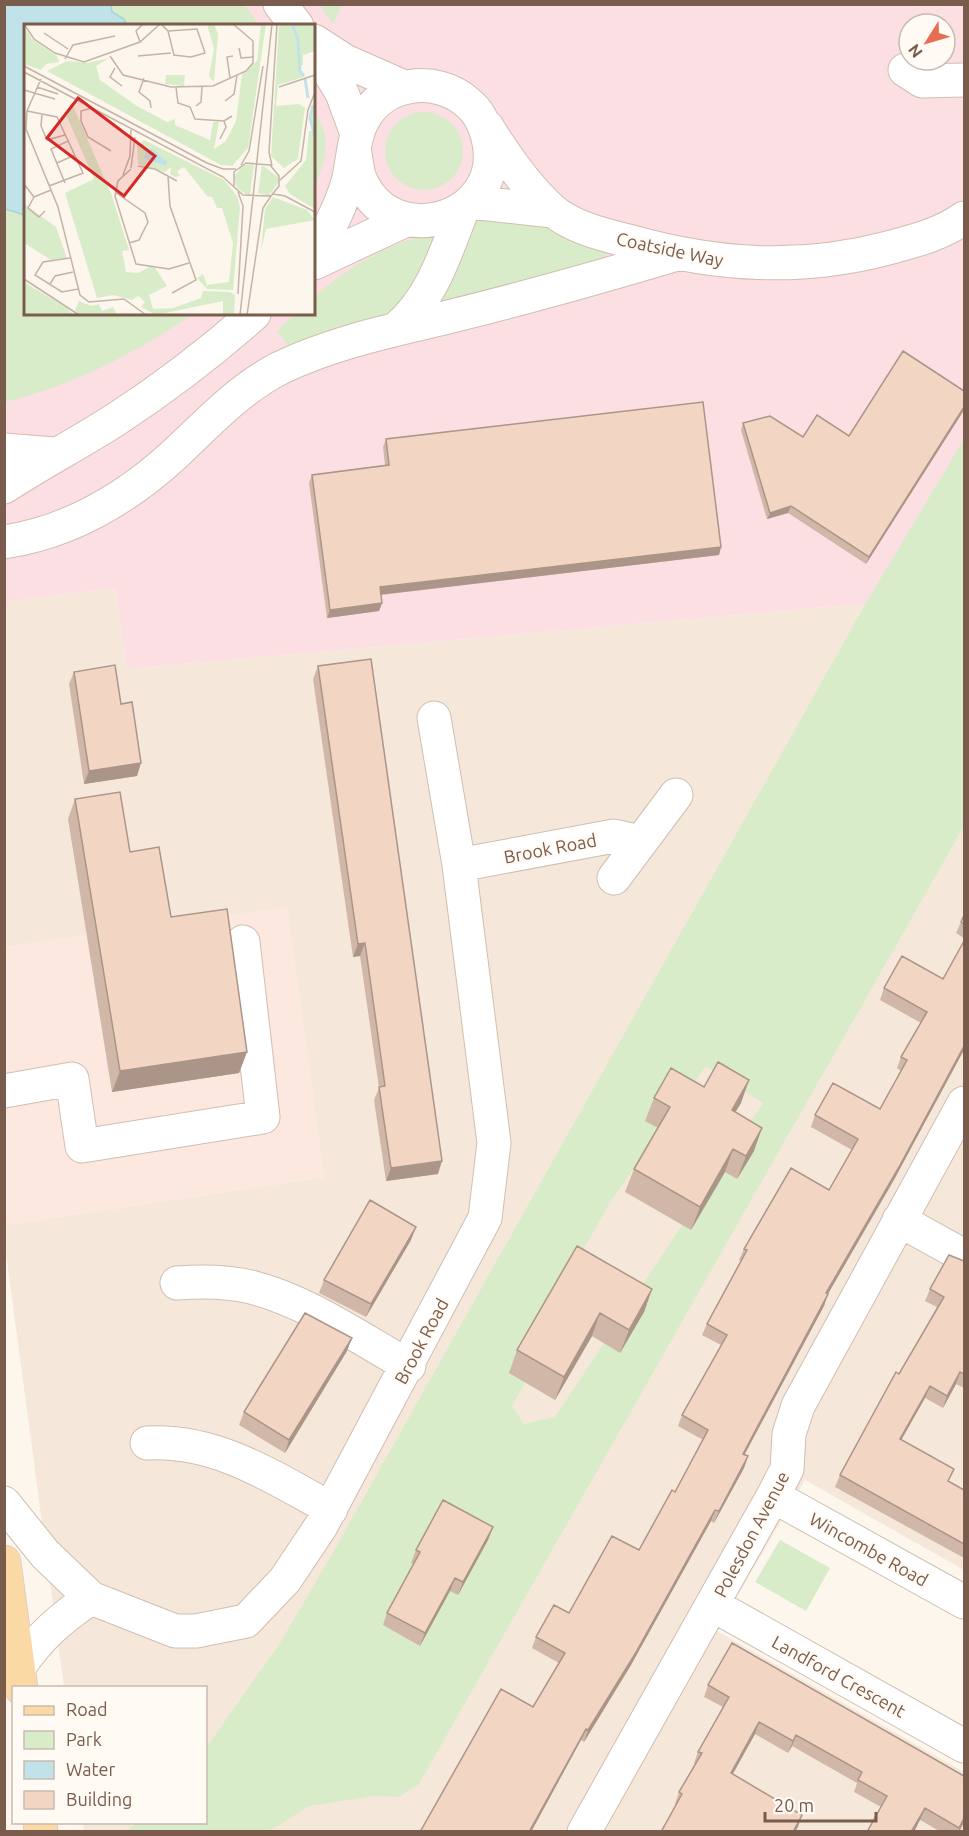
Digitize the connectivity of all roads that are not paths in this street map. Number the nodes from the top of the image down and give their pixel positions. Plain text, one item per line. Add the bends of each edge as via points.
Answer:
1 (280, 4) edge
2 (295, 24) edge
3 (315, 42) edge
4 (315, 49) edge
5 (964, 62) edge
6 (964, 80) edge
7 (404, 87) junction
8 (485, 125) junction
9 (356, 144) junction
10 (467, 205) junction
11 (552, 211) junction
12 (964, 218) edge
13 (408, 219) junction
14 (315, 254) edge
15 (676, 254) junction
16 (315, 263) edge
17 (254, 315) edge
18 (396, 329) junction
19 (4, 450) edge
20 (54, 454) junction
21 (4, 487) edge
22 (4, 542) edge
23 (435, 718) dead end
24 (676, 795) dead end
25 (641, 842) junction
26 (459, 865) junction
27 (614, 878) dead end
28 (243, 942) dead end
29 (4, 1091) edge
30 (964, 1103) edge
31 (899, 1220) junction
32 (964, 1256) edge
33 (177, 1283) dead end
34 (409, 1366) junction
35 (147, 1443) dead end
36 (773, 1496) junction
37 (4, 1503) edge
38 (331, 1509) junction
39 (4, 1562) edge
40 (91, 1598) junction
41 (964, 1602) edge
42 (713, 1605) junction
43 (20, 1677) edge
44 (964, 1746) edge
45 (584, 1832) edge

1 - 2 street
3 - 7 street via 345,61
4 - 9 street via 342,93
5 - 6 street via 920,64 905,70 922,81
7 - 8 street via 438,87 460,95
7 - 9 street via 372,108
8 - 10 street via 491,148 490,166 486,180
8 - 11 street, Coatside Way via 524,180
9 - 13 street via 361,180 374,200
9 - 14 street via 339,208
10 - 11 street, Coatside Way
10 - 13 street via 439,219
10 - 18 street via 426,296
11 - 15 street, Coatside Way via 595,232
12 - 15 street, Coatside Way via 927,237 842,259 758,264
13 - 16 street
15 - 18 street
17 - 20 street via 173,381 114,421
18 - 22 street via 318,352 278,369 235,398 133,489 68,525 37,537
19 - 20 street
20 - 21 street
23 - 26 street, Brook Road
24 - 25 street
25 - 26 street, Brook Road via 614,836
25 - 27 street
26 - 34 street, Brook Road via 494,1143 485,1218
28 - 29 street via 263,1117 82,1146 72,1079
30 - 31 street, Polesdon Avenue
31 - 32 street
31 - 36 street, Polesdon Avenue via 798,1406 789,1434 787,1469
33 - 34 street via 221,1282 287,1298
34 - 38 street, Brook Road
35 - 38 street via 172,1442 208,1449 248,1464
36 - 41 street, Wincombe Road
36 - 42 street, Polesdon Avenue
37 - 40 street, Brook Road via 45,1554
38 - 40 street, Brook Road via 285,1580 246,1621 175,1631
39 - 43 main road
40 - 43 street via 35,1642
42 - 44 street, Landford Crescent
42 - 45 street, Polesdon Avenue

